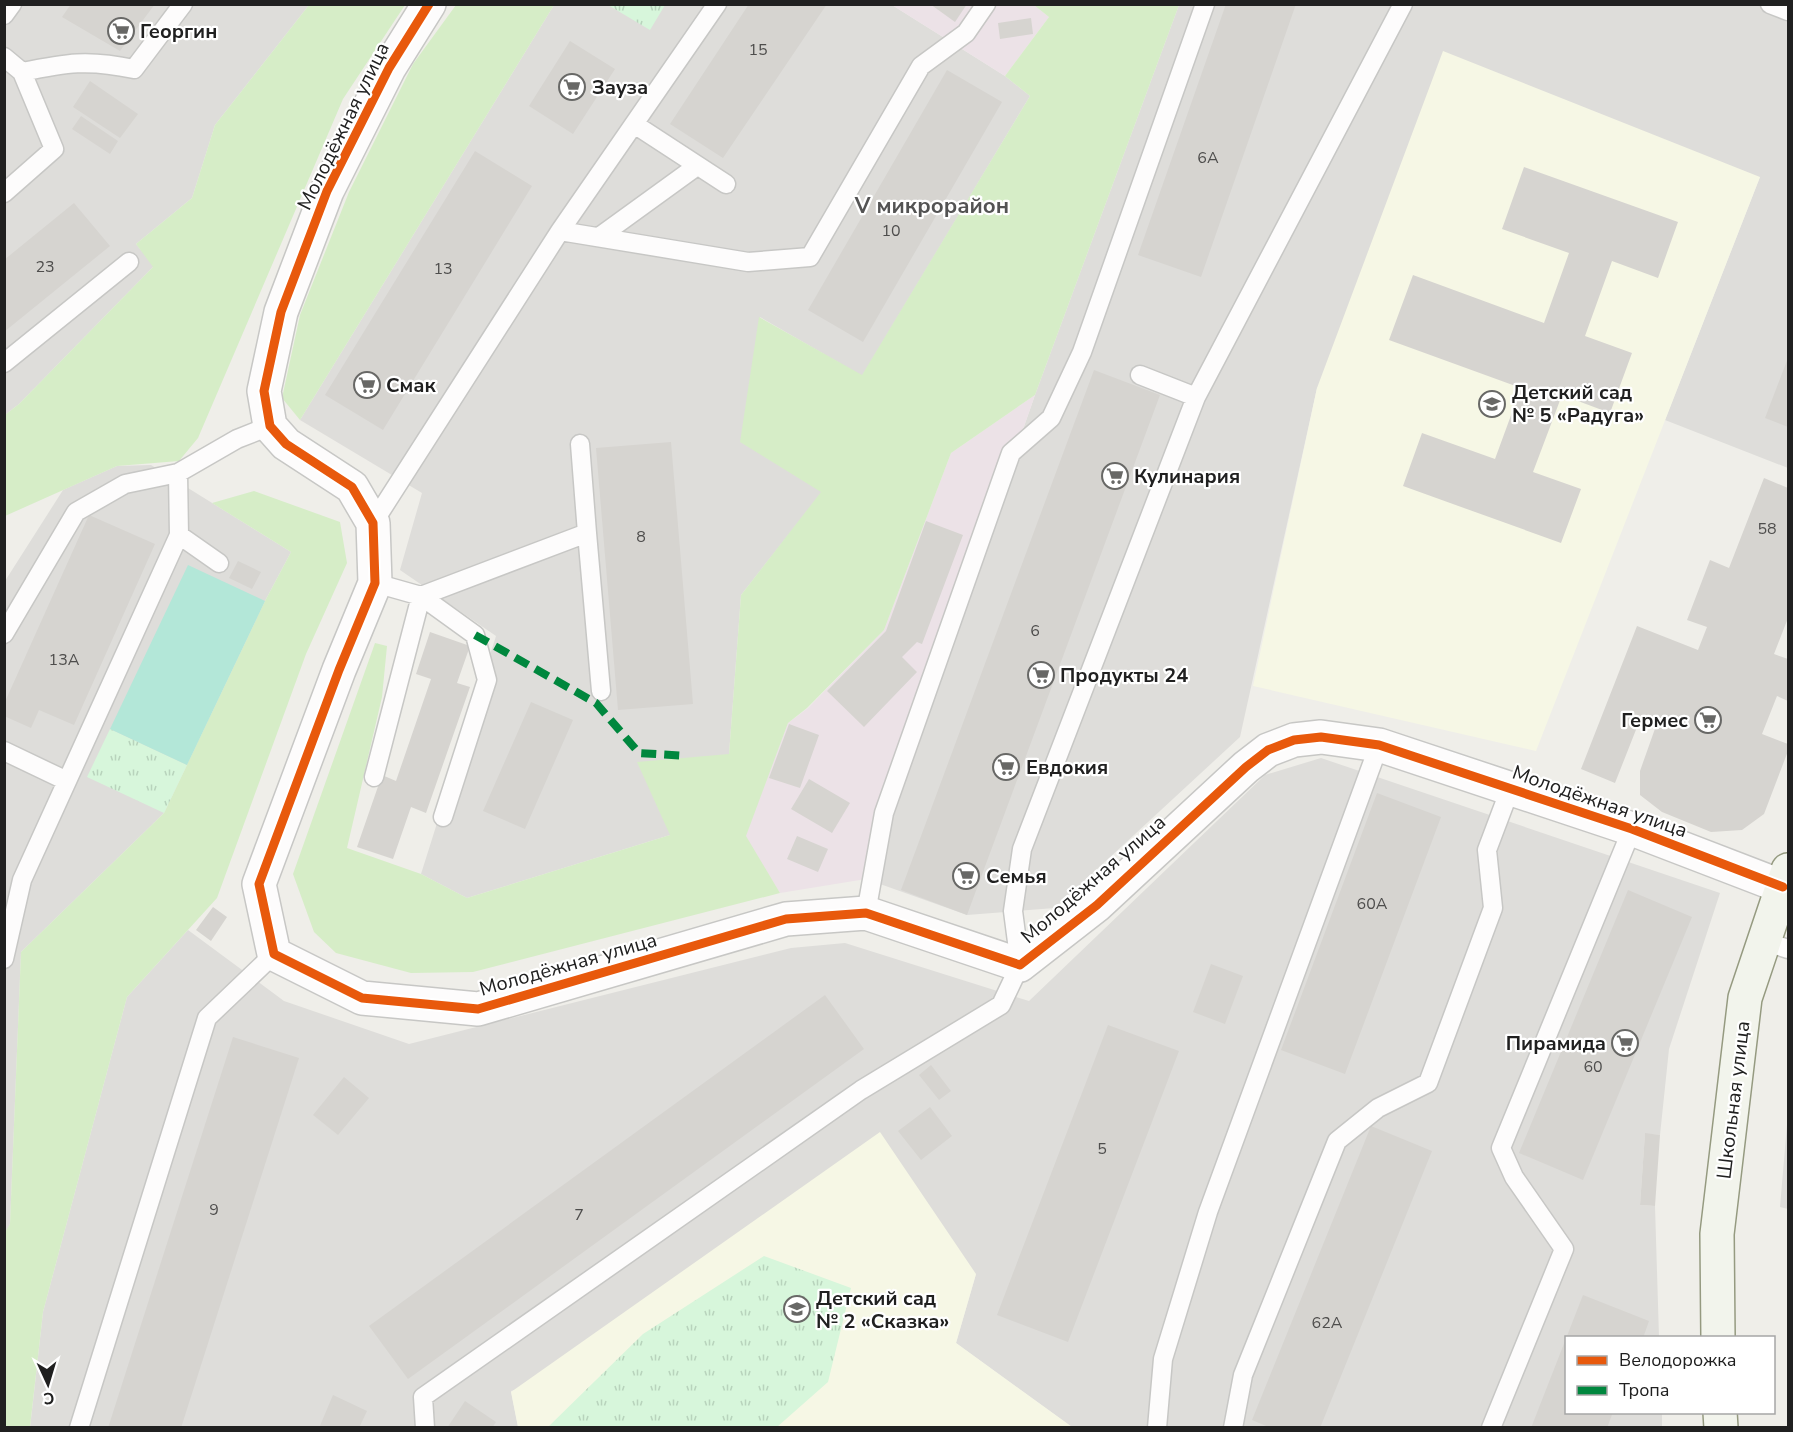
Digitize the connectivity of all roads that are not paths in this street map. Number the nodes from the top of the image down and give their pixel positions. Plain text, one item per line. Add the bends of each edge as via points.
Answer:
1 (12, 4) edge
2 (183, 4) edge
3 (429, 4) edge
4 (717, 4) edge
5 (986, 4) edge
6 (1205, 4) edge
7 (1403, 4) edge
8 (1770, 4) edge
9 (1788, 11) edge
10 (4, 15) edge
11 (4, 57) edge
12 (22, 72) junction
13 (634, 124) junction
14 (697, 166) junction
15 (726, 184) dead end
16 (4, 193) edge
17 (560, 231) junction
18 (599, 237) junction
19 (129, 262) dead end
20 (4, 363) edge
21 (1140, 375) dead end
22 (1196, 397) junction
23 (270, 426) junction
24 (580, 444) dead end
25 (178, 473) junction
26 (373, 523) junction
27 (587, 533) junction
28 (179, 535) junction
29 (219, 563) dead end
30 (375, 583) junction
31 (421, 596) junction
32 (4, 634) edge
33 (601, 691) dead end
34 (1379, 746) junction
35 (4, 751) edge
36 (374, 777) dead end
37 (67, 781) junction
38 (1510, 789) junction
39 (443, 817) dead end
40 (1632, 829) junction
41 (1786, 879) edge
42 (866, 913) junction
43 (1776, 945) edge
44 (274, 954) junction
45 (4, 959) edge
46 (1020, 965) junction
47 (1718, 1336) edge
48 (79, 1428) edge
49 (424, 1428) edge
50 (1157, 1428) edge
51 (1233, 1428) edge
52 (1491, 1428) edge

1 - 10 lane
2 - 12 lane via 134,69 103,62 72,62
3 - 23 street, Молодёжная улица via 388,68 327,191 285,301 264,391
4 - 13 lane
5 - 18 lane via 966,33 921,66 810,257 748,262
6 - 42 lane via 1082,352 1051,418 1011,453 884,813
7 - 22 lane
8 - 9 lane
11 - 12 lane
12 - 16 lane via 54,149
13 - 14 lane
13 - 17 lane
14 - 15 lane
14 - 18 lane
17 - 18 lane
17 - 26 lane
19 - 20 lane
21 - 22 lane
22 - 46 lane via 1022,849 1013,911
23 - 25 lane
23 - 26 street via 286,444 352,487
24 - 27 lane
25 - 28 lane
25 - 32 lane via 125,484 76,512
26 - 30 street
27 - 31 lane
27 - 33 lane
28 - 29 lane
28 - 37 lane
30 - 31 lane
30 - 44 street via 259,884
31 - 36 lane
31 - 39 lane via 475,635 487,680
34 - 38 street, Молодёжная улица
34 - 46 street, Молодёжная улица via 1321,737 1293,740 1268,750 1097,905
34 - 50 lane via 1208,1212 1163,1359
35 - 37 lane
37 - 45 lane via 22,880
38 - 40 street, Молодёжная улица
38 - 51 lane via 1486,850 1493,908 1428,1083 1378,1108 1337,1141 1243,1375
40 - 41 street, Молодёжная улица
40 - 52 lane via 1501,1148 1514,1177 1564,1249
41 - 43 main road, Школьная улица
42 - 44 street, Молодёжная улица via 786,919 478,1009 362,998
42 - 46 street, Молодёжная улица
43 - 47 main road, Школьная улица via 1745,998 1719,1222
44 - 48 lane via 207,1018
46 - 49 lane via 1001,1005 861,1090 423,1397

